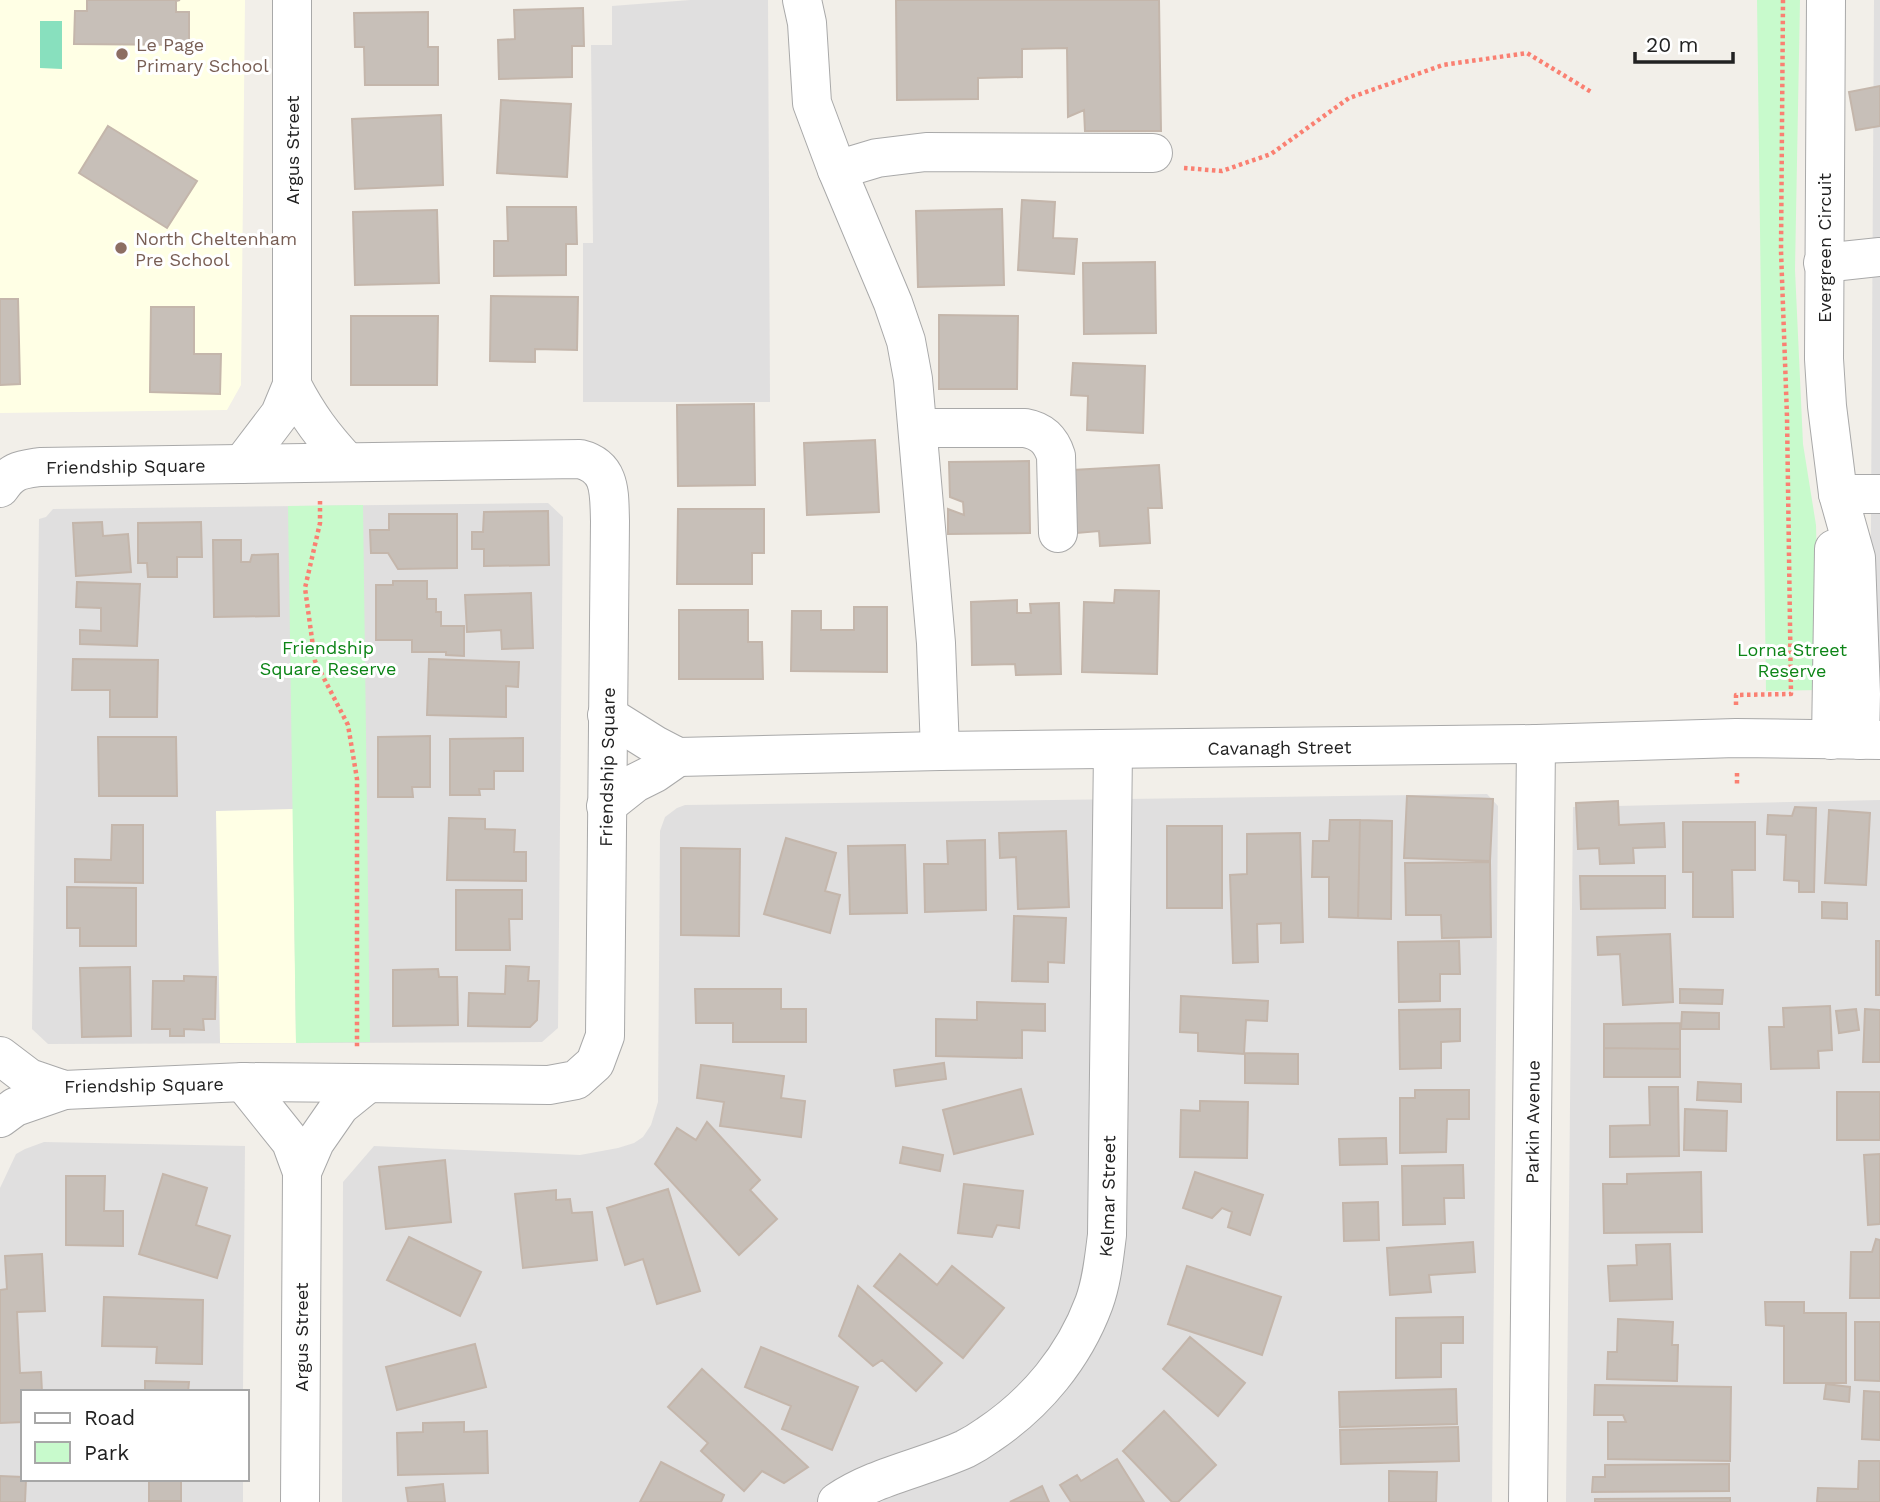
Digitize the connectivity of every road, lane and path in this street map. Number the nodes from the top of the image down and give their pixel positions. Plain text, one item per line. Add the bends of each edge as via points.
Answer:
1 (292, 0) edge
2 (802, 0) edge
3 (1783, 0) edge
4 (1826, 0) edge
5 (1593, 93) dead end
6 (1153, 153) joint
7 (837, 170) junction
8 (1880, 257) edge
9 (1823, 263) junction
10 (292, 385) junction
11 (918, 428) junction
12 (347, 462) junction
13 (243, 464) junction
14 (0, 488) edge
15 (1838, 494) junction
16 (1880, 494) edge
17 (320, 501) dead end
18 (1058, 533) dead end
19 (607, 715) junction
20 (1736, 738) junction
21 (1857, 740) edge
22 (1536, 744) junction
23 (1113, 750) junction
24 (940, 751) junction
25 (678, 757) junction
26 (1737, 786) dead end
27 (606, 806) junction
28 (0, 1056) edge
29 (243, 1083) junction
30 (366, 1084) junction
31 (64, 1090) junction
32 (0, 1118) edge
33 (302, 1172) junction
34 (300, 1502) edge
35 (837, 1502) edge
36 (1528, 1502) edge

1 - 10 street, Argus Street
2 - 7 street via 812,103
3 - 20 path via 1780,251 1791,694 1736,695
4 - 9 street, Evergreen Circuit
5 - 6 path via 1527,53 1443,65 1349,98 1271,154 1222,171 1172,167
6 - 7 street via 926,152 877,158
7 - 11 street via 906,341
8 - 9 street
9 - 15 street, Evergreen Circuit via 1825,383
10 - 12 street, Argus Street via 307,413
10 - 13 street, Argus Street via 280,414
11 - 18 street via 1036,430 1052,444 1056,456
11 - 24 street
12 - 13 street, Friendship Square
12 - 19 street, Friendship Square via 580,459 597,466 609,490
13 - 14 street, Friendship Square via 40,467 18,470
15 - 16 street
15 - 21 street, Evergreen Circuit via 1832,580
17 - 30 path via 320,523 305,588 315,661 348,725 357,779 357,1048
19 - 25 street, Cavanagh Street
19 - 27 street, Friendship Square
20 - 21 street, Cavanagh Street
20 - 22 street, Cavanagh Street
20 - 26 path
22 - 23 street, Cavanagh Street
22 - 36 street, Parkin Avenue
23 - 24 street, Cavanagh Street
23 - 35 street, Kelmar Street via 1107,1235 1093,1304 1051,1379 1003,1425 970,1447 882,1478
24 - 25 street, Cavanagh Street
25 - 27 street, Cavanagh Street
27 - 30 street, Friendship Square via 605,1036 595,1063 576,1080 549,1085
28 - 31 street, Friendship Square via 29,1077
29 - 30 street, Friendship Square
29 - 31 street, Friendship Square
29 - 33 street, Argus Street via 291,1142
30 - 33 street, Argus Street via 340,1106 314,1142
31 - 32 street via 15,1107
33 - 34 street, Argus Street

